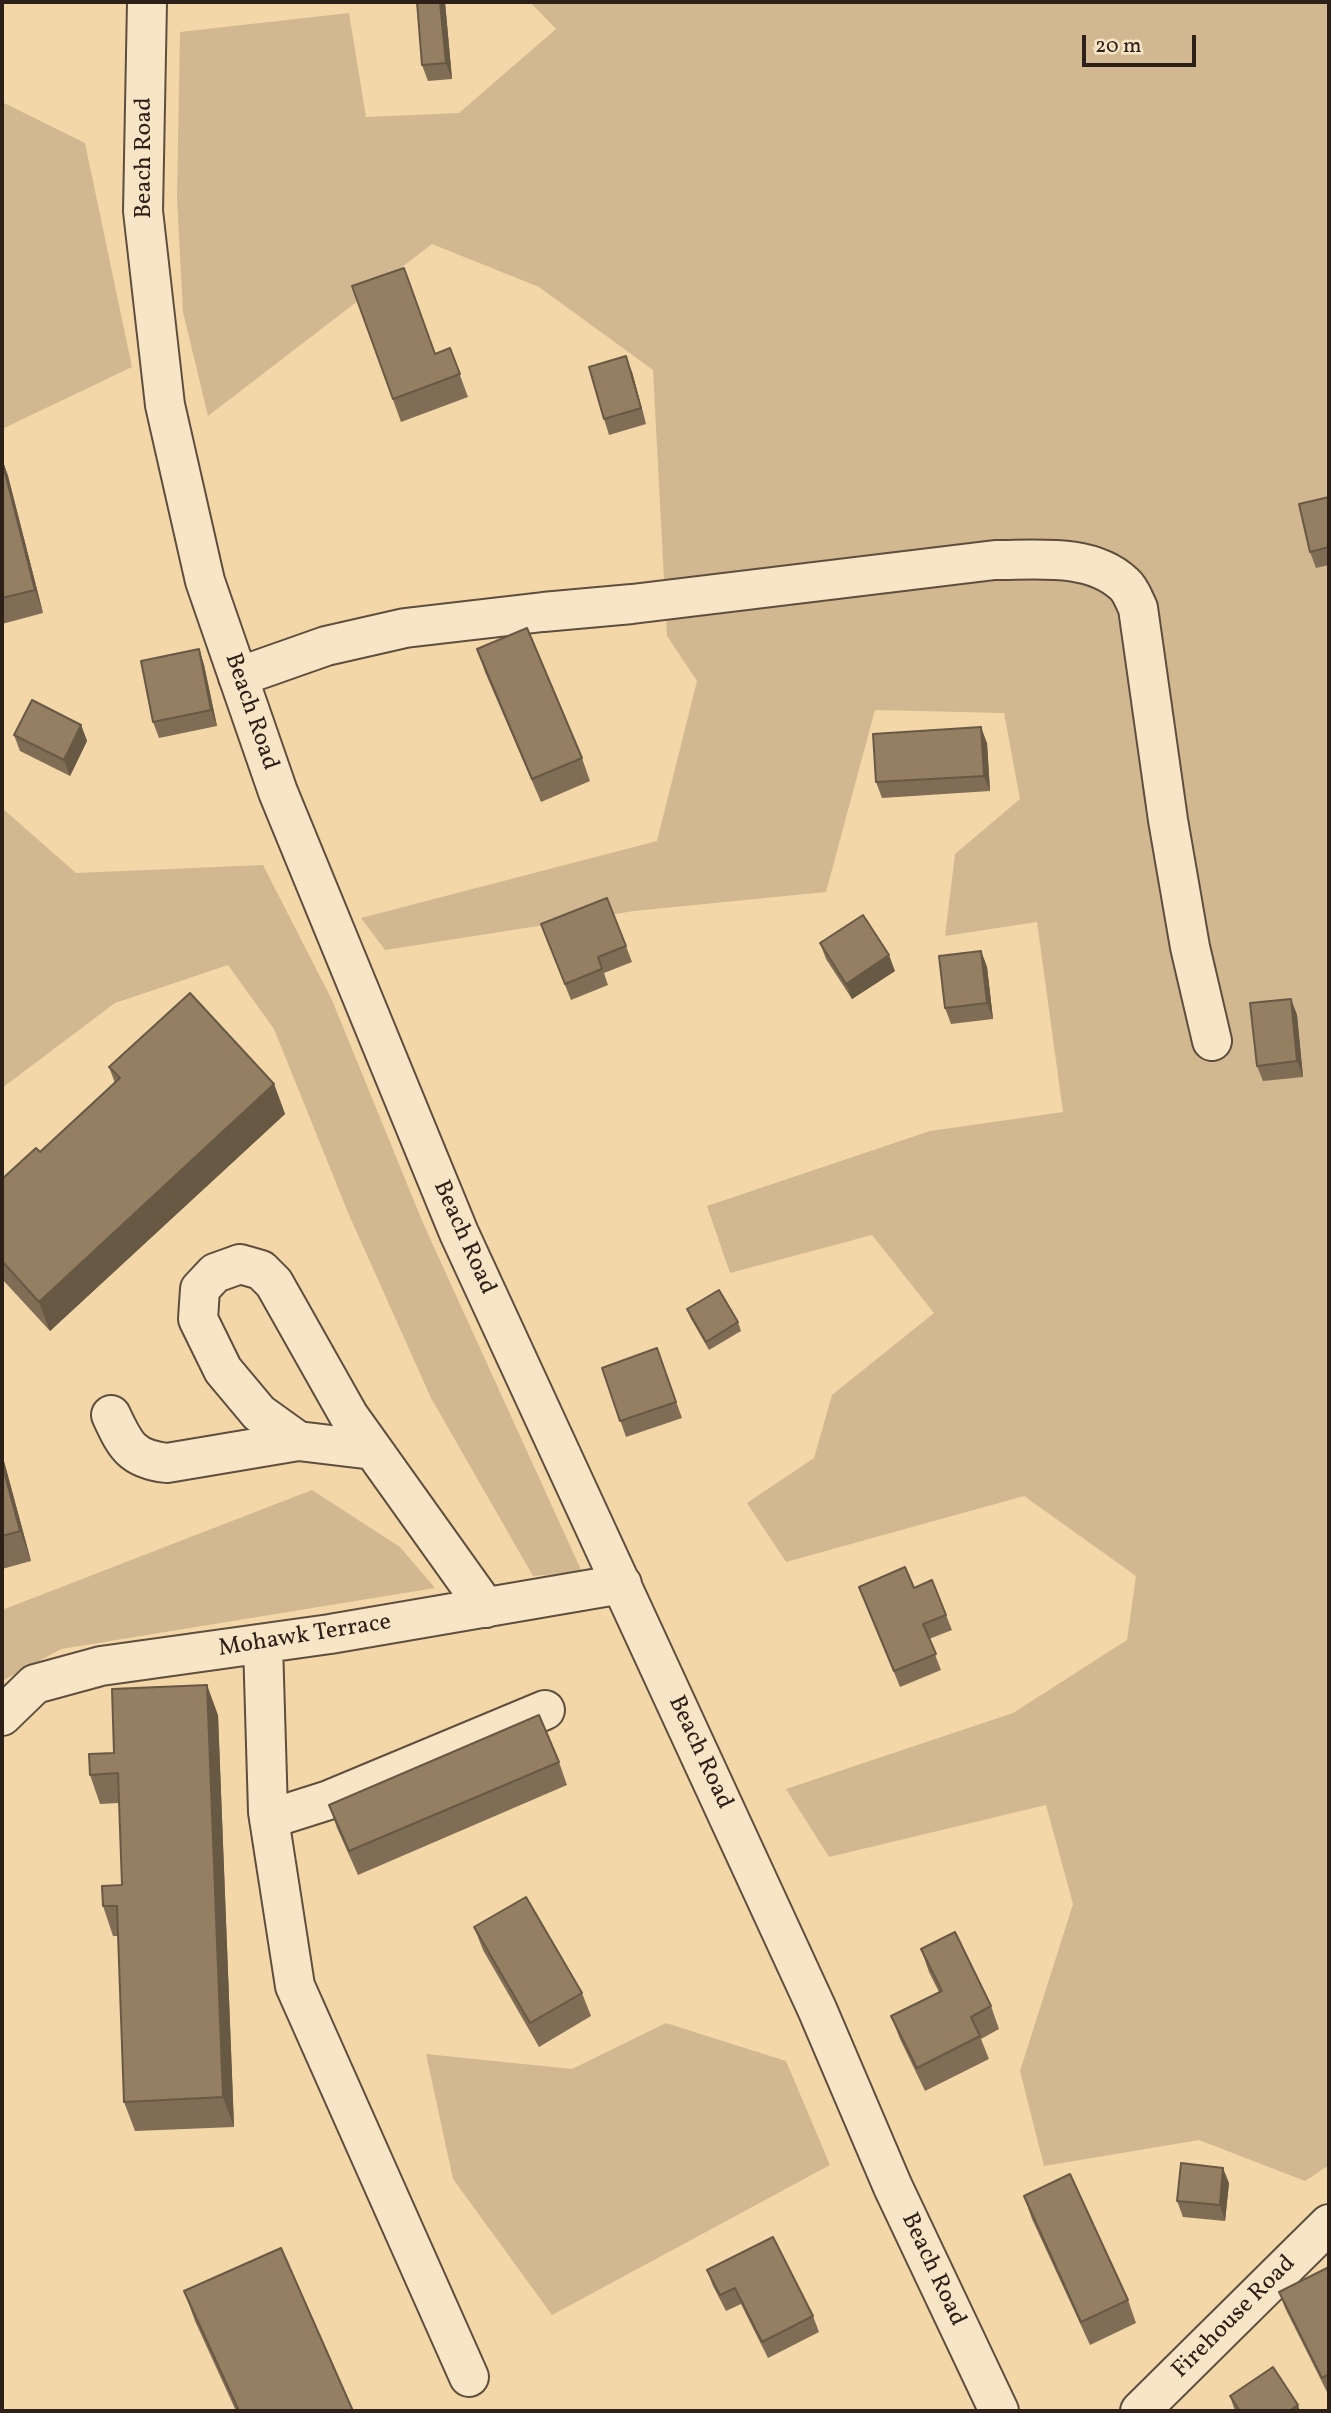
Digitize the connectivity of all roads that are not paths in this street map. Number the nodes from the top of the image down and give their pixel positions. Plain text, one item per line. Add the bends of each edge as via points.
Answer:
1 (147, 2) edge
2 (239, 677) junction
3 (1212, 1041) dead end
4 (111, 1415) dead end
5 (298, 1441) junction
6 (373, 1450) junction
7 (622, 1584) junction
8 (486, 1608) junction
9 (263, 1644) junction
10 (545, 1710) dead end
11 (2, 1716) edge
12 (269, 1819) junction
13 (1329, 2224) edge
14 (470, 2377) dead end
15 (999, 2411) edge
16 (1140, 2411) edge

1 - 2 street, Beach Road via 144,211 165,405 205,582
2 - 3 street via 326,646 405,628 995,560 1091,565 1127,585 1138,608 1172,845
2 - 7 street, Beach Road via 278,792 459,1233
4 - 5 street via 125,1444 149,1461 167,1463
5 - 6 street
5 - 6 street via 259,1413 223,1370 198,1319 201,1289 215,1273 240,1264 261,1270 274,1283
6 - 8 street
7 - 8 street, Mohawk Terrace
7 - 15 street, Beach Road via 817,2008 893,2187
8 - 9 street, Mohawk Terrace
9 - 11 street, Mohawk Terrace via 101,1666 35,1684
9 - 12 street
10 - 12 street via 329,1800
12 - 14 street via 295,1986
13 - 16 street, Firehouse Road

